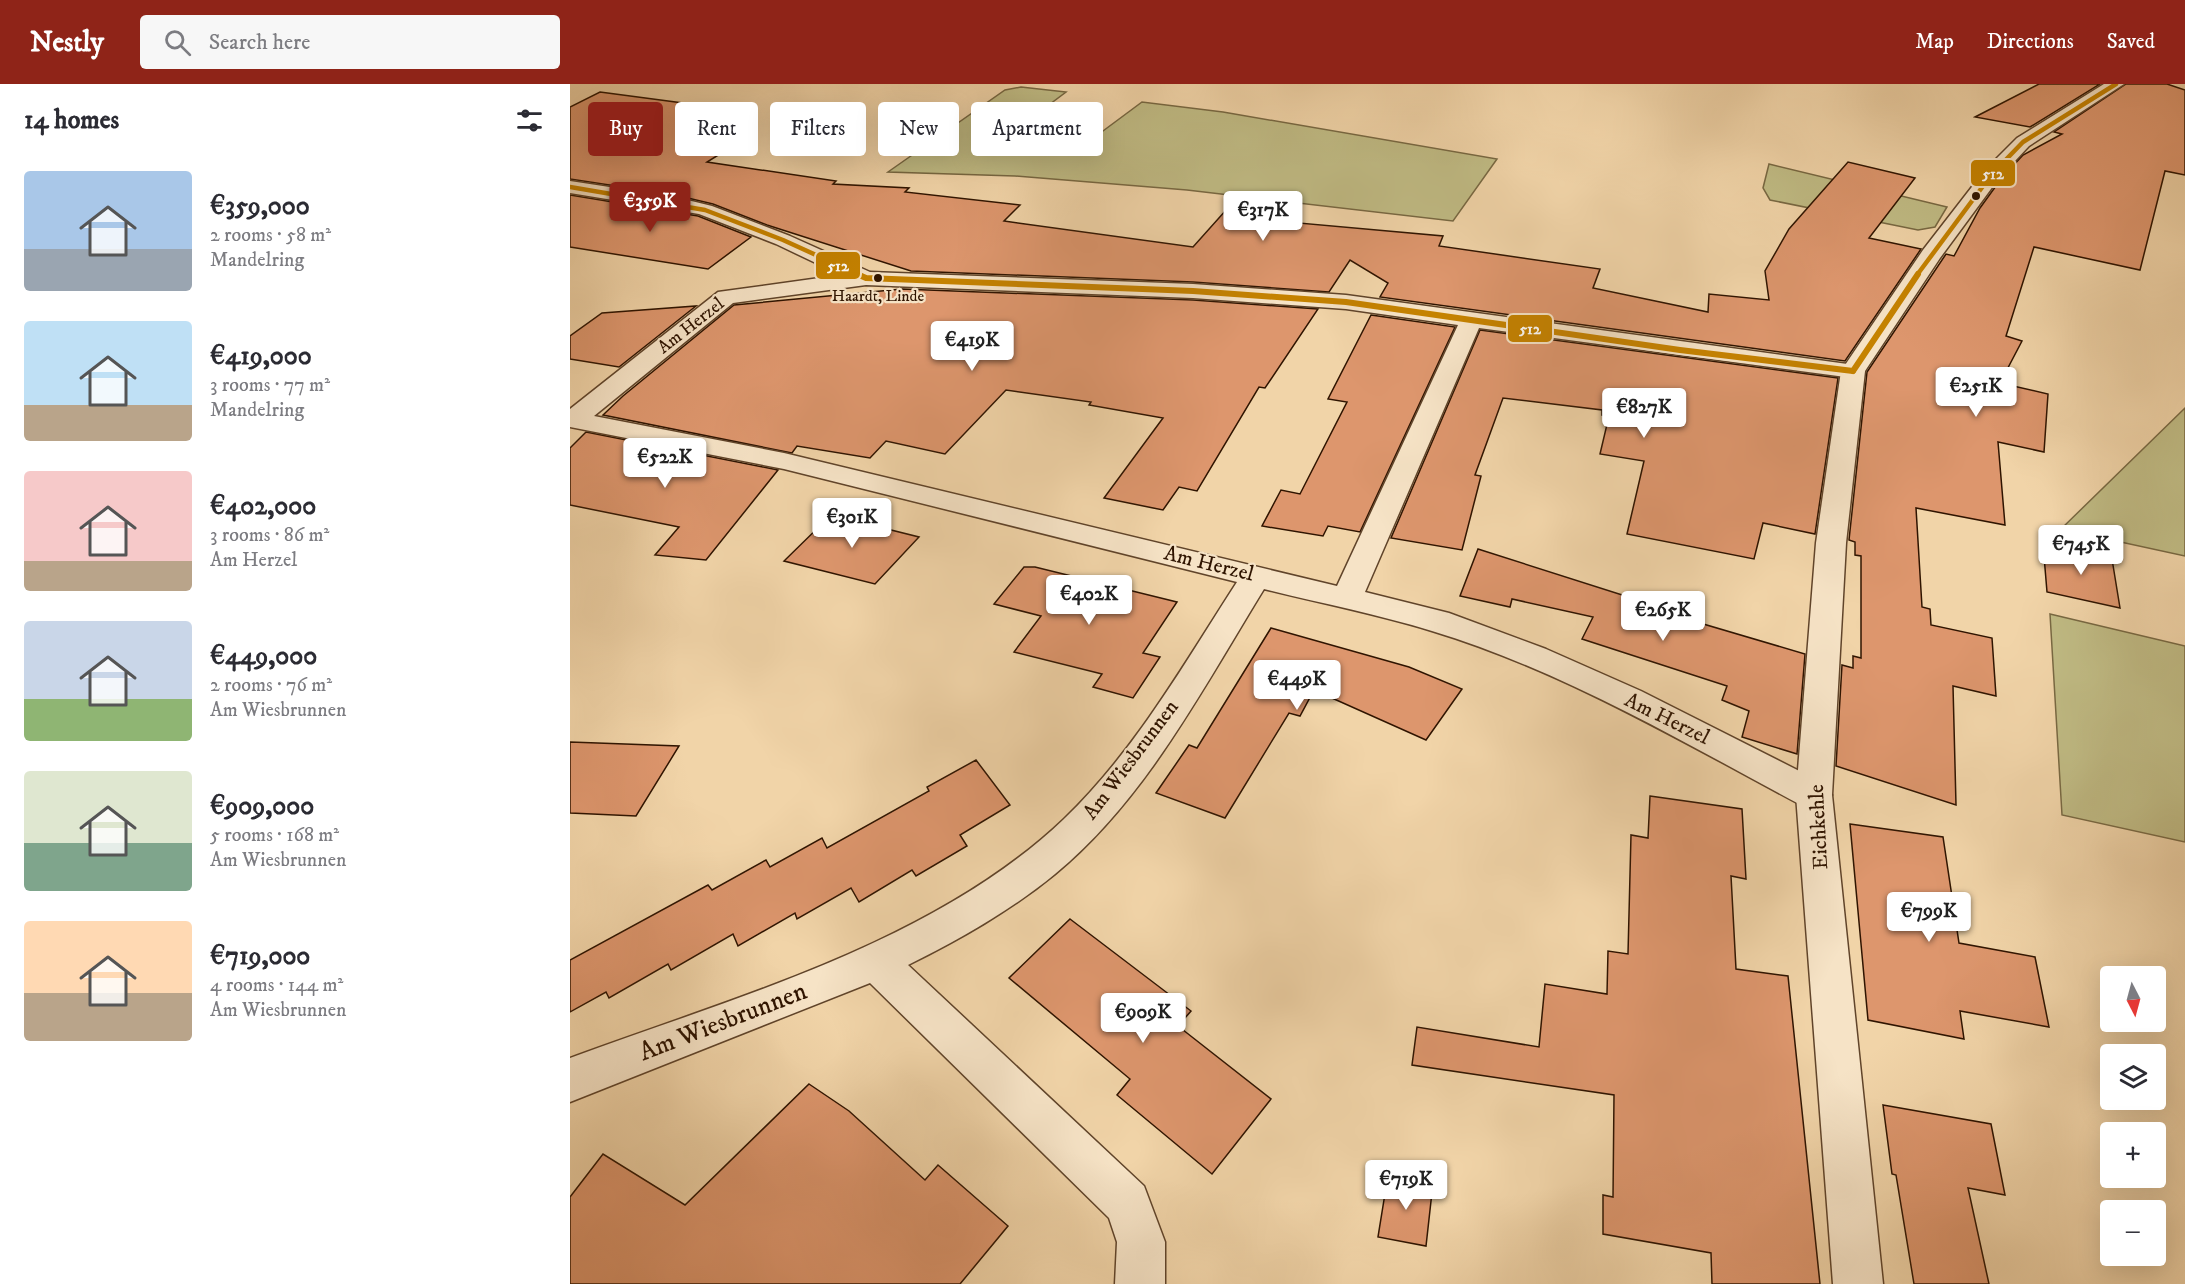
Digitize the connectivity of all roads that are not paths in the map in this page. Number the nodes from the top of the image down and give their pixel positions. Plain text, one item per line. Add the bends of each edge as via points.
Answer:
1 (2116, 84) edge
2 (570, 187) edge
3 (866, 278) junction
4 (1471, 321) junction
5 (1853, 371) junction
6 (572, 419) edge
7 (1257, 576) junction
8 (1347, 598) junction
9 (1814, 795) junction
10 (876, 962) junction
11 (570, 1080) edge
12 (1140, 1284) edge
13 (1858, 1284) edge

1 - 5 street via 2023,142 1992,174 1931,255
2 - 3 street via 705,210
3 - 4 street via 1281,297 1346,302
3 - 6 street, Am Herzel via 726,297
4 - 5 street
4 - 8 street
5 - 9 street, Eichkehle via 1831,543
6 - 7 street, Am Herzel via 784,461
7 - 8 street, Am Herzel
7 - 10 street, Am Wiesbrunnen via 1162,722 1078,830 1031,872 974,911
8 - 9 street, Am Herzel via 1496,640 1578,676
9 - 13 street, Eichkehle
10 - 11 street, Am Wiesbrunnen
10 - 12 street via 1127,1203 1141,1242

